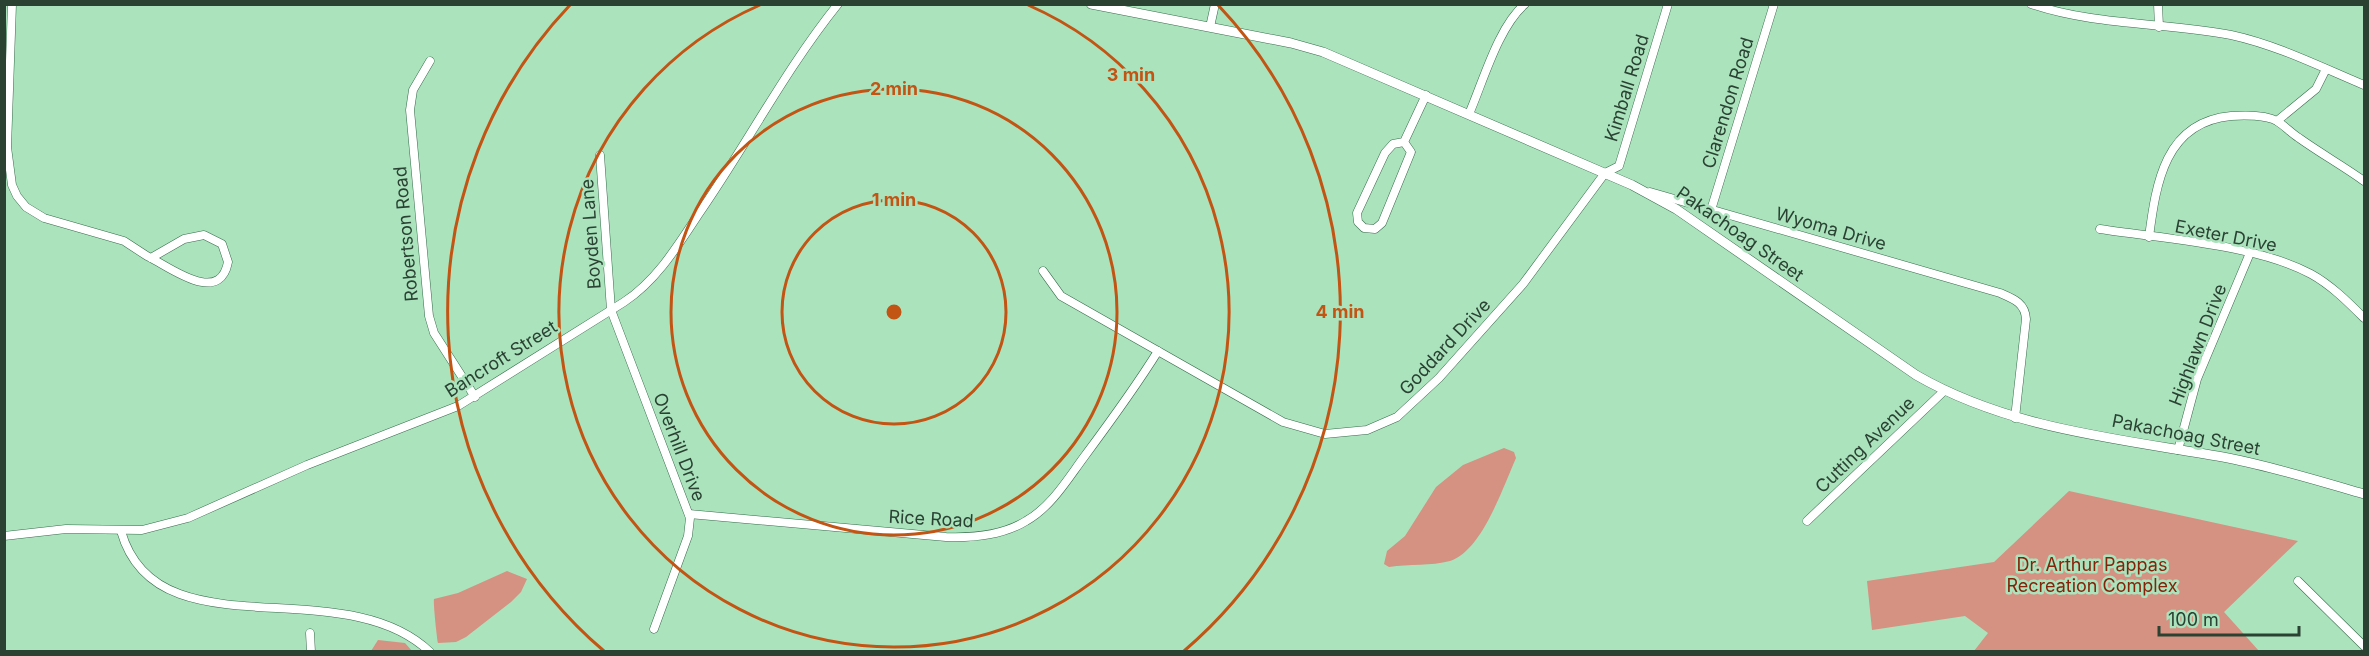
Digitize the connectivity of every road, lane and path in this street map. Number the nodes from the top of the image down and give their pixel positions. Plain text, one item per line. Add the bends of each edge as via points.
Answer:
1 (12, 4) edge
2 (838, 4) edge
3 (1090, 4) edge
4 (1215, 4) edge
5 (1525, 4) edge
6 (1668, 4) edge
7 (1774, 4) edge
8 (2031, 4) edge
9 (2158, 4) edge
10 (1114, 7) edge
11 (1210, 27) junction
12 (2159, 27) junction
13 (430, 61) dead end
14 (2326, 69) junction
15 (2364, 85) edge
16 (1426, 95) junction
17 (1469, 114) junction
18 (2277, 121) junction
19 (1404, 142) junction
20 (6, 148) edge
21 (600, 155) dead end
22 (1605, 173) junction
23 (2364, 181) edge
24 (1643, 190) junction
25 (1711, 210) junction
26 (2100, 229) dead end
27 (2149, 237) junction
28 (2250, 253) junction
29 (151, 258) junction
30 (1043, 271) dead end
31 (611, 310) junction
32 (2364, 318) edge
33 (1158, 351) junction
34 (1944, 391) junction
35 (475, 397) junction
36 (2015, 418) junction
37 (2178, 450) junction
38 (2364, 494) edge
39 (689, 514) junction
40 (1808, 521) dead end
41 (121, 531) junction
42 (4, 536) edge
43 (129, 566) dead end
44 (2298, 581) dead end
45 (366, 628) dead end
46 (654, 629) dead end
47 (295, 635) dead end
48 (2364, 646) edge
49 (311, 651) edge
50 (430, 651) edge

1 - 20 street
2 - 31 street, Bancroft Street via 797,59 675,249 642,289
3 - 10 street, Pakachoag Street
4 - 11 street
5 - 17 street via 1503,35
6 - 22 street, Kimball Road via 1619,166
7 - 25 street, Clarendon Road
8 - 12 street via 2093,20
9 - 12 street
10 - 11 street, Pakachoag Street
11 - 16 street, Pakachoag Street via 1323,52
12 - 14 street via 2251,40
13 - 35 street, Robertson Road via 413,90 410,106 429,316 434,333
14 - 15 street
14 - 18 street via 2316,89
16 - 17 street, Pakachoag Street
16 - 19 street
17 - 22 street, Pakachoag Street
18 - 23 street
18 - 27 street via 2238,116 2207,120 2194,127 2163,167
19 - 19 street via 1411,148 1410,156 1382,223 1375,229 1364,228 1357,219 1385,153 1393,144
20 - 29 street via 12,185 26,207 44,218 124,242
21 - 31 street, Boyden Lane
22 - 24 street, Pakachoag Street
22 - 33 street, Goddard Drive via 1515,293 1423,395 1378,427 1336,434 1293,426
24 - 25 street, Wyoma Drive
24 - 34 street, Pakachoag Street
25 - 36 street, Wyoma Drive via 2010,298 2023,307 2026,320
26 - 27 street, Exeter Drive
27 - 28 street, Exeter Drive
28 - 32 street, Exeter Drive via 2309,273
28 - 37 street, Highlawn Drive via 2198,379
29 - 29 street via 205,284 222,277 228,262 222,244 204,235 190,237
30 - 33 street, Goddard Drive via 1060,296
31 - 35 street, Bancroft Street
31 - 39 street, Overhill Drive
33 - 39 street, Rice Road via 1132,394 1058,492 1027,521 1008,530 946,537
34 - 36 street, Pakachoag Street
34 - 40 street, Cutting Avenue
35 - 41 street, Bancroft Street via 307,465 188,519 149,530
36 - 37 street, Pakachoag Street
37 - 38 street, Pakachoag Street via 2257,464
39 - 46 street, Overhill Drive via 689,531
41 - 42 street, Bancroft Street via 66,529
41 - 43 street
44 - 48 street
45 - 50 street via 401,633
47 - 49 street via 314,633

